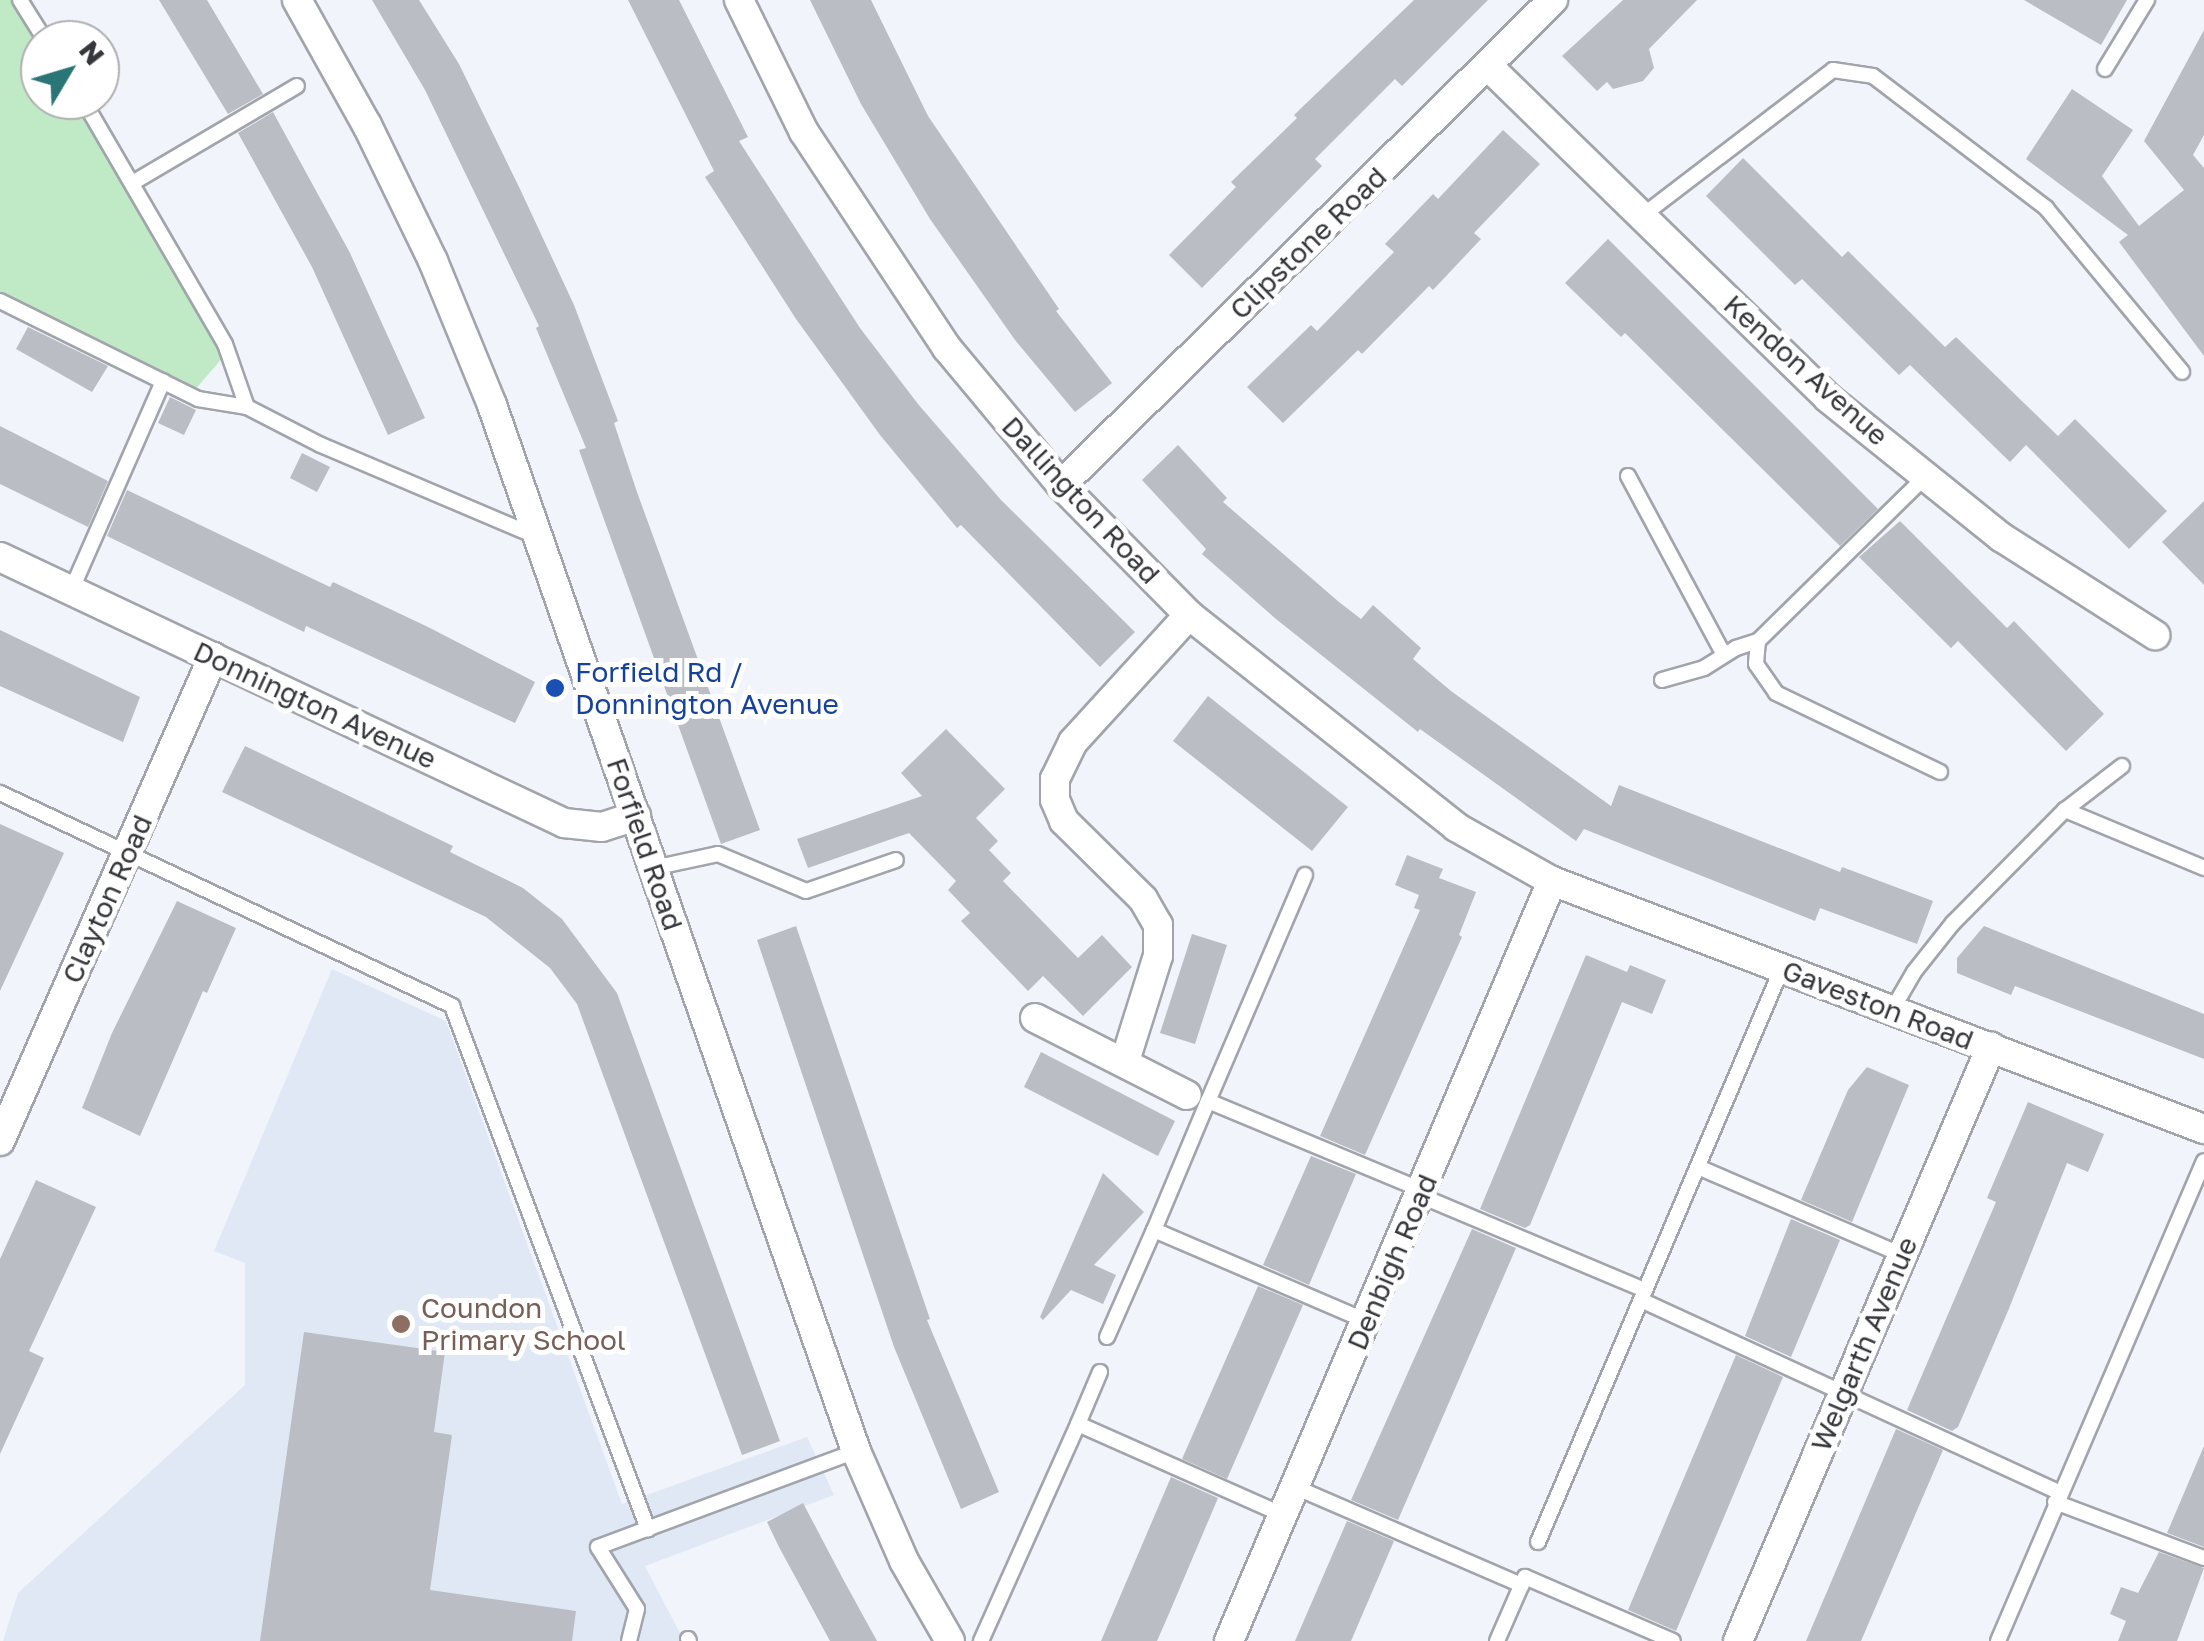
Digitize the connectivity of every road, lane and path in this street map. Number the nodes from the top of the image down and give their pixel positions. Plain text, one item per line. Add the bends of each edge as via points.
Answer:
1 (297, 0) edge
2 (740, 0) edge
3 (1553, 0) edge
4 (2147, 0) edge
5 (1488, 66) junction
6 (2105, 69) dead end
7 (297, 86) dead end
8 (95, 120) edge
9 (134, 182) junction
10 (1642, 216) junction
11 (0, 300) edge
12 (2182, 372) dead end
13 (163, 380) junction
14 (247, 407) junction
15 (1628, 476) dead end
16 (1925, 476) junction
17 (1060, 485) junction
18 (538, 538) junction
19 (0, 557) edge
20 (71, 590) junction
21 (1189, 615) junction
22 (2155, 635) dead end
23 (1758, 640) junction
24 (1724, 655) junction
25 (213, 657) junction
26 (1662, 680) dead end
27 (2122, 766) dead end
28 (1940, 772) dead end
29 (0, 792) edge
30 (2065, 810) junction
31 (636, 816) junction
32 (128, 851) junction
33 (896, 860) dead end
34 (653, 868) junction
35 (2204, 868) edge
36 (1304, 875) dead end
37 (1552, 882) junction
38 (1782, 968) junction
39 (1892, 1010) junction
40 (1035, 1018) dead end
41 (1990, 1047) junction
42 (1125, 1061) junction
43 (1198, 1098) junction
44 (2204, 1129) edge
45 (0, 1141) edge
46 (2204, 1161) edge
47 (1698, 1166) junction
48 (1422, 1193) junction
49 (1154, 1230) junction
50 (1902, 1255) junction
51 (1643, 1295) junction
52 (1366, 1321) junction
53 (1108, 1336) dead end
54 (1100, 1372) dead end
55 (1845, 1390) junction
56 (1078, 1424) junction
57 (856, 1451) junction
58 (1295, 1487) junction
59 (2057, 1497) junction
60 (1283, 1515) junction
61 (648, 1529) junction
62 (1538, 1542) dead end
63 (2204, 1558) edge
64 (1522, 1585) junction
65 (628, 1641) edge
66 (950, 1641) edge
67 (981, 1641) edge
68 (1229, 1641) edge
69 (1498, 1641) edge
70 (1673, 1641) edge
71 (1738, 1641) edge
72 (1998, 1641) edge

1 - 18 street, Forfield Road via 433,261
2 - 17 street, Dallington Road via 804,132 936,332
3 - 5 street, Clipstone Road
4 - 6 lane
5 - 10 street, Kendon Avenue
5 - 17 street, Clipstone Road
7 - 9 lane
8 - 9 lane
9 - 14 lane via 225,344
10 - 12 lane via 1833,70 1872,76 2046,208
10 - 16 street, Kendon Avenue via 1828,398
11 - 13 lane
13 - 14 lane via 198,399
13 - 20 lane
14 - 18 lane via 321,446
15 - 24 lane
16 - 22 street, Kendon Avenue via 2002,537
16 - 23 lane
17 - 21 street, Dallington Road
18 - 31 street, Forfield Road
19 - 20 street, Donnington Avenue
20 - 25 street, Donnington Avenue
21 - 37 street, Dallington Road via 1456,826
21 - 42 street via 1074,742 1055,779 1064,821 1143,899 1158,925 1158,956
23 - 24 lane
23 - 28 lane via 1756,664 1776,693
24 - 26 lane
25 - 31 street, Donnington Avenue via 564,822 602,827
25 - 32 street, Clayton Road
27 - 30 lane
29 - 32 lane
30 - 35 lane
30 - 39 lane via 1953,923
31 - 34 street, Forfield Road
32 - 45 street, Clayton Road
32 - 61 lane via 452,1006
33 - 34 lane via 806,891 718,854
34 - 57 street, Forfield Road
36 - 43 lane
37 - 38 street, Gaveston Road
37 - 48 street, Denbigh Road
38 - 39 street, Gaveston Road
38 - 47 lane
39 - 41 street, Gaveston Road
40 - 42 street
41 - 44 street, Gaveston Road
41 - 50 street, Welgarth Avenue
42 - 43 street
43 - 48 lane
43 - 49 lane
46 - 59 lane
47 - 50 lane
47 - 51 lane
48 - 51 lane
48 - 52 street, Denbigh Road
49 - 52 lane
49 - 53 lane
50 - 55 street, Welgarth Avenue
51 - 55 lane
51 - 62 lane
52 - 58 street, Denbigh Road
54 - 56 lane
55 - 59 lane
55 - 71 street, Welgarth Avenue
56 - 60 lane
56 - 67 lane
57 - 61 lane
57 - 66 street, Forfield Road via 904,1561
58 - 60 street, Denbigh Road
58 - 64 lane
59 - 63 lane
59 - 72 lane
60 - 68 street, Denbigh Road
61 - 65 lane via 598,1548 637,1608
64 - 69 lane
64 - 70 lane via 1524,1576

